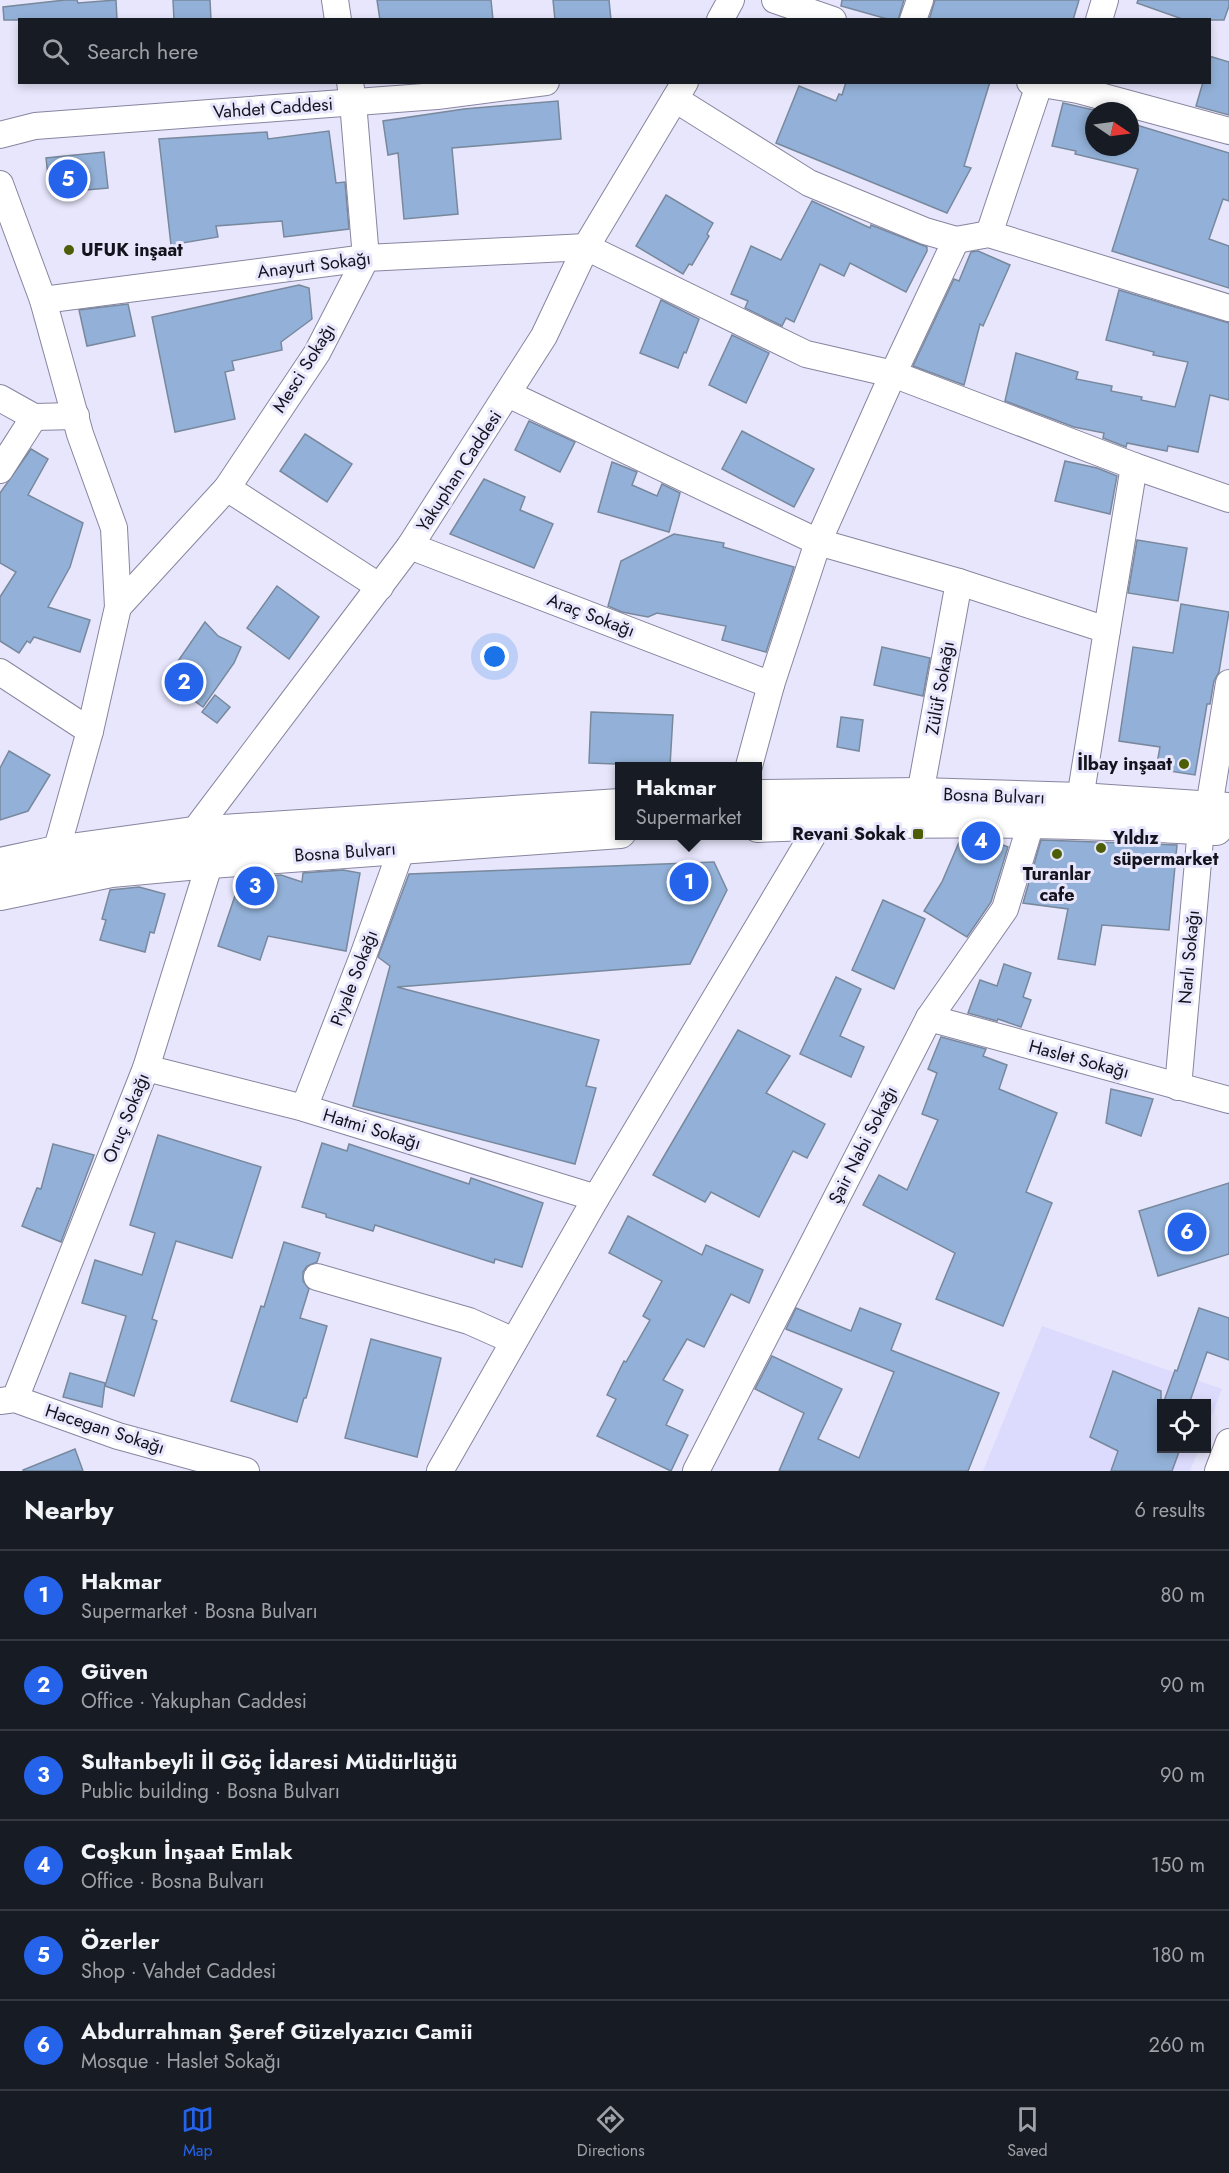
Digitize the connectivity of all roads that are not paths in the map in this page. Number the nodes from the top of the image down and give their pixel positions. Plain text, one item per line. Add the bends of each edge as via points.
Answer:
1 (335, 0) edge
2 (731, 0) edge
3 (775, 0) edge
4 (920, 0) edge
5 (1104, 0) edge
6 (338, 18) edge
7 (721, 18) edge
8 (826, 18) edge
9 (914, 18) edge
10 (1100, 18) edge
11 (530, 84) edge
12 (1035, 84) edge
13 (1079, 86) edge
14 (680, 91) edge
15 (352, 92) edge
16 (1229, 131) edge
17 (0, 135) edge
18 (0, 184) edge
19 (989, 234) junction
20 (956, 240) junction
21 (586, 247) junction
22 (366, 258) junction
23 (43, 300) junction
24 (1229, 308) edge
25 (892, 374) junction
26 (508, 394) junction
27 (0, 398) edge
28 (76, 416) junction
29 (34, 417) junction
30 (1134, 466) junction
31 (0, 470) edge
32 (227, 488) junction
33 (1229, 499) edge
34 (818, 542) junction
35 (410, 546) junction
36 (959, 582) junction
37 (380, 587) junction
38 (118, 607) junction
39 (1107, 630) junction
40 (0, 672) edge
41 (1229, 683) edge
42 (771, 685) junction
43 (90, 731) junction
44 (749, 762) edge
45 (920, 794) junction
46 (762, 796) edge
47 (1080, 799) junction
48 (615, 805) edge
49 (1217, 818) edge
50 (820, 823) junction
51 (1031, 823) junction
52 (762, 826) edge
53 (615, 832) edge
54 (193, 833) junction
55 (402, 848) junction
56 (56, 852) junction
57 (210, 861) junction
58 (0, 864) edge
59 (0, 894) edge
60 (929, 1018) junction
61 (146, 1068) junction
62 (1178, 1087) junction
63 (1229, 1100) edge
64 (304, 1108) junction
65 (596, 1198) junction
66 (317, 1277) dead end
67 (514, 1341) junction
68 (7, 1400) edge
69 (1229, 1442) edge
70 (246, 1471) edge
71 (440, 1471) edge
72 (696, 1471) edge
73 (1218, 1471) edge

1 - 6 street
2 - 7 street
3 - 8 street
4 - 9 street
5 - 10 street
11 - 15 street, Vahdet Caddesi via 437,96
12 - 13 street
12 - 19 street
13 - 16 street
14 - 20 street via 809,183
14 - 21 street, Yakuphan Caddesi
15 - 17 street, Vahdet Caddesi via 34,126
15 - 22 street
18 - 23 street
19 - 20 street
19 - 24 street
20 - 25 street
21 - 22 street, Anayurt Sokağı
21 - 25 street via 806,354
21 - 26 street, Yakuphan Caddesi via 544,336
22 - 23 street, Anayurt Sokağı
22 - 32 street, Mesci Sokağı via 317,353
23 - 28 street
25 - 30 street
25 - 34 street
26 - 34 street
26 - 35 street, Yakuphan Caddesi
27 - 29 street
28 - 29 street
28 - 38 street via 114,528
29 - 31 street
30 - 33 street
30 - 39 street
32 - 37 street
32 - 38 street, Mesci Sokağı
34 - 36 street
34 - 42 street
35 - 37 street, Yakuphan Caddesi
35 - 42 street, Araç Sokağı
36 - 39 street
36 - 45 street, Zülüf Sokağı
37 - 54 street, Yakuphan Caddesi
38 - 43 street
39 - 47 street
40 - 43 street
41 - 49 street, Narlı Sokağı
42 - 44 street
43 - 56 street
45 - 46 main road, Bosna Bulvarı
45 - 47 main road, Bosna Bulvarı
47 - 49 main road, Bosna Bulvarı
48 - 54 main road, Bosna Bulvarı
49 - 51 main road, Bosna Bulvarı
49 - 62 street, Narlı Sokağı
50 - 51 main road, Bosna Bulvarı
50 - 52 main road, Bosna Bulvarı
50 - 65 street
51 - 60 street, Şair Nabi Sokağı via 1005,909
53 - 55 main road, Bosna Bulvarı
54 - 56 main road, Bosna Bulvarı
54 - 57 street
55 - 57 main road, Bosna Bulvarı
55 - 64 street, Piyale Sokağı
56 - 58 main road, Bosna Bulvarı
57 - 59 main road, Bosna Bulvarı via 111,871
57 - 61 street, Oruç Sokağı
60 - 62 street, Haslet Sokağı
60 - 72 street, Şair Nabi Sokağı
61 - 64 street, Hatmi Sokağı
61 - 68 street, Oruç Sokağı
62 - 63 street, Haslet Sokağı
64 - 65 street, Hatmi Sokağı
65 - 67 street
66 - 67 street via 469,1321
67 - 71 street
68 - 70 street, Hacegan Sokağı
69 - 73 street

